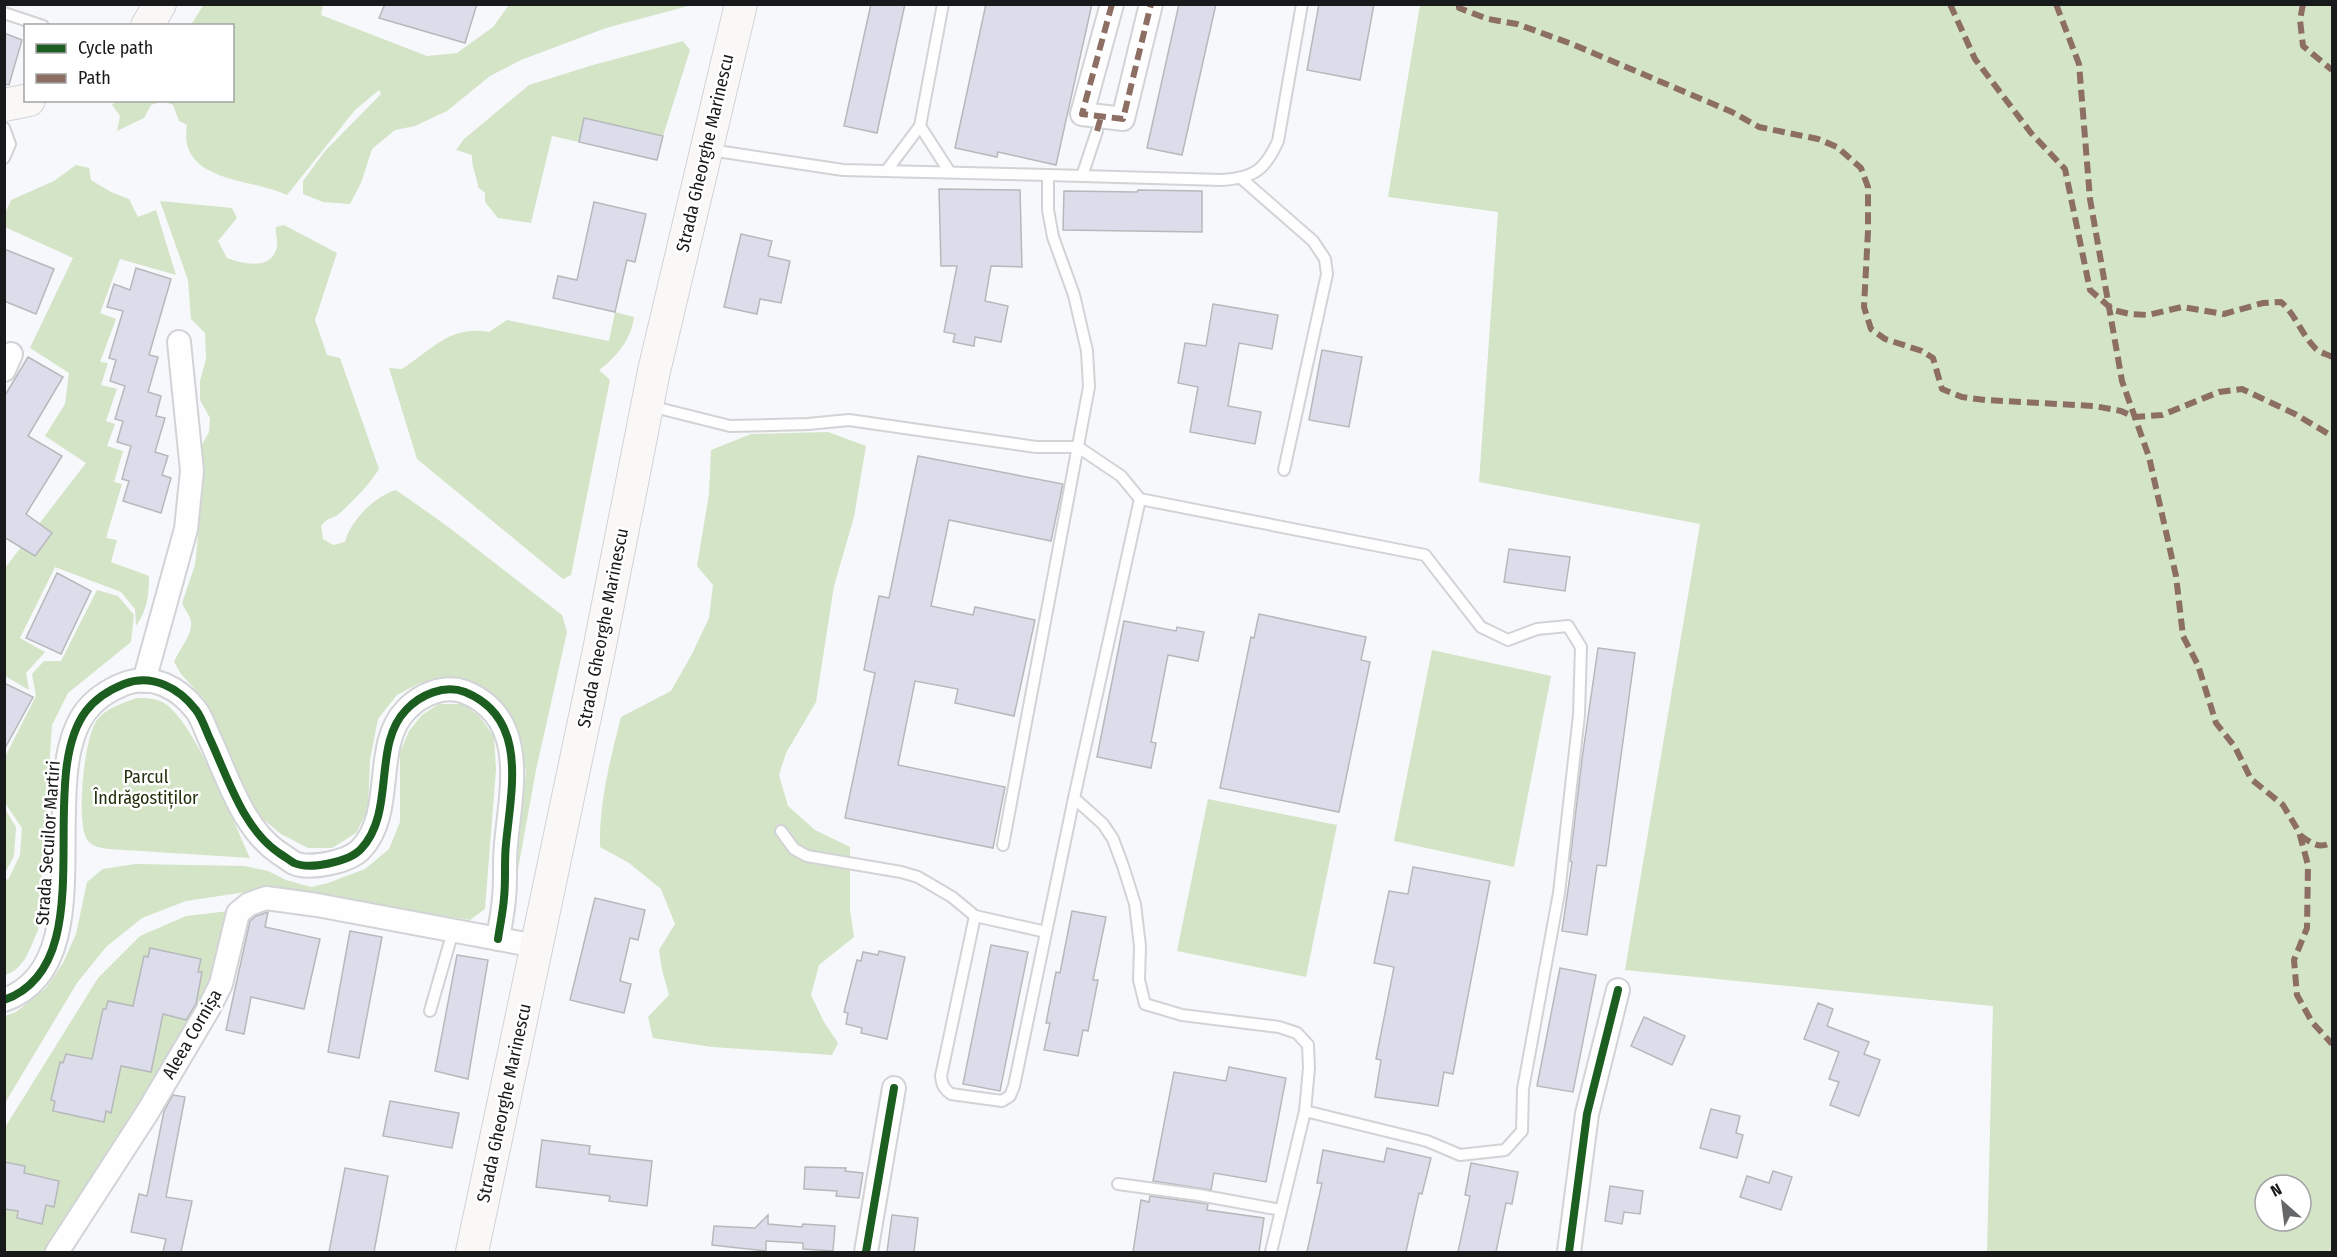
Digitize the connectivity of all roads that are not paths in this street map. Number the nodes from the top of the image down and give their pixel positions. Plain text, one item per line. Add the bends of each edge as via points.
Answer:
1 (160, 4) edge
2 (741, 4) edge
3 (943, 4) edge
4 (1112, 4) edge
5 (1151, 4) edge
6 (1302, 4) edge
7 (4, 13) edge
8 (37, 24) edge
9 (148, 24) edge
10 (24, 101) edge
11 (4, 105) edge
12 (1099, 124) junction
13 (920, 126) junction
14 (4, 128) edge
15 (705, 150) junction
16 (4, 158) edge
17 (887, 170) junction
18 (949, 171) junction
19 (1048, 175) junction
20 (1082, 176) junction
21 (1242, 179) junction
22 (179, 342) dead end
23 (647, 405) junction
24 (1078, 447) junction
25 (1284, 470) dead end
26 (1140, 499) junction
27 (146, 675) junction
28 (1074, 798) junction
29 (781, 831) dead end
30 (1003, 845) dead end
31 (975, 916) junction
32 (453, 931) junction
33 (1046, 932) junction
34 (498, 939) junction
35 (536, 946) junction
36 (1618, 990) dead end
37 (4, 1000) edge
38 (430, 1011) dead end
39 (894, 1088) dead end
40 (1305, 1111) junction
41 (1118, 1184) dead end
42 (1281, 1210) junction
43 (57, 1252) edge
44 (472, 1252) edge
45 (866, 1252) edge
46 (1271, 1252) edge
47 (1569, 1252) edge

1 - 9 main road
2 - 15 main road, Strada Gheorghe Marinescu
3 - 13 lane
4 - 12 street via 1082,114
5 - 12 street via 1123,119
6 - 21 lane via 1278,141 1270,159 1257,172
7 - 8 lane
10 - 11 main road
12 - 20 lane
13 - 17 lane
13 - 18 lane
14 - 16 lane via 10,144
15 - 17 lane via 843,170
15 - 23 main road, Strada Gheorghe Marinescu
17 - 18 lane
18 - 19 lane
19 - 20 lane
19 - 24 lane via 1047,210 1053,237 1074,295 1088,351 1089,387
20 - 21 lane
21 - 25 lane via 1313,241 1325,259 1327,274
22 - 27 street via 192,471 186,529
23 - 24 lane via 730,426 849,420 1036,447
23 - 35 main road, Strada Gheorghe Marinescu
24 - 26 lane via 1121,476
24 - 30 lane
26 - 28 lane
26 - 40 lane via 1425,555 1481,627 1509,640 1537,629 1568,626 1581,647 1579,715 1558,893 1522,1089 1522,1131 1505,1150 1460,1155 1427,1141
27 - 34 street, Strada Secuilor Martiri via 179,692 198,712 246,817 269,846 296,864 328,865 360,851 376,826 391,737 404,711 427,693 457,689 491,707 505,728 511,749 512,786
27 - 37 street, Strada Secuilor Martiri via 106,692 86,711 73,736 67,763 57,938 43,972 16,996
28 - 33 lane
28 - 40 lane via 1103,824 1124,866 1135,904 1139,980 1145,1004 1182,1015 1279,1027 1297,1033 1308,1045
29 - 31 lane via 794,849 807,856 918,877
31 - 33 lane
31 - 33 lane via 941,1076 951,1094 993,1101 1010,1096
32 - 34 street, Aleea Cornișa
32 - 38 lane
32 - 43 street, Aleea Cornișa via 266,898 249,904 238,913 221,984 209,1008
34 - 35 street, Aleea Cornișa
35 - 44 main road, Strada Gheorghe Marinescu
36 - 47 street via 1587,1114
39 - 45 street
40 - 42 lane
41 - 42 lane
42 - 46 lane

